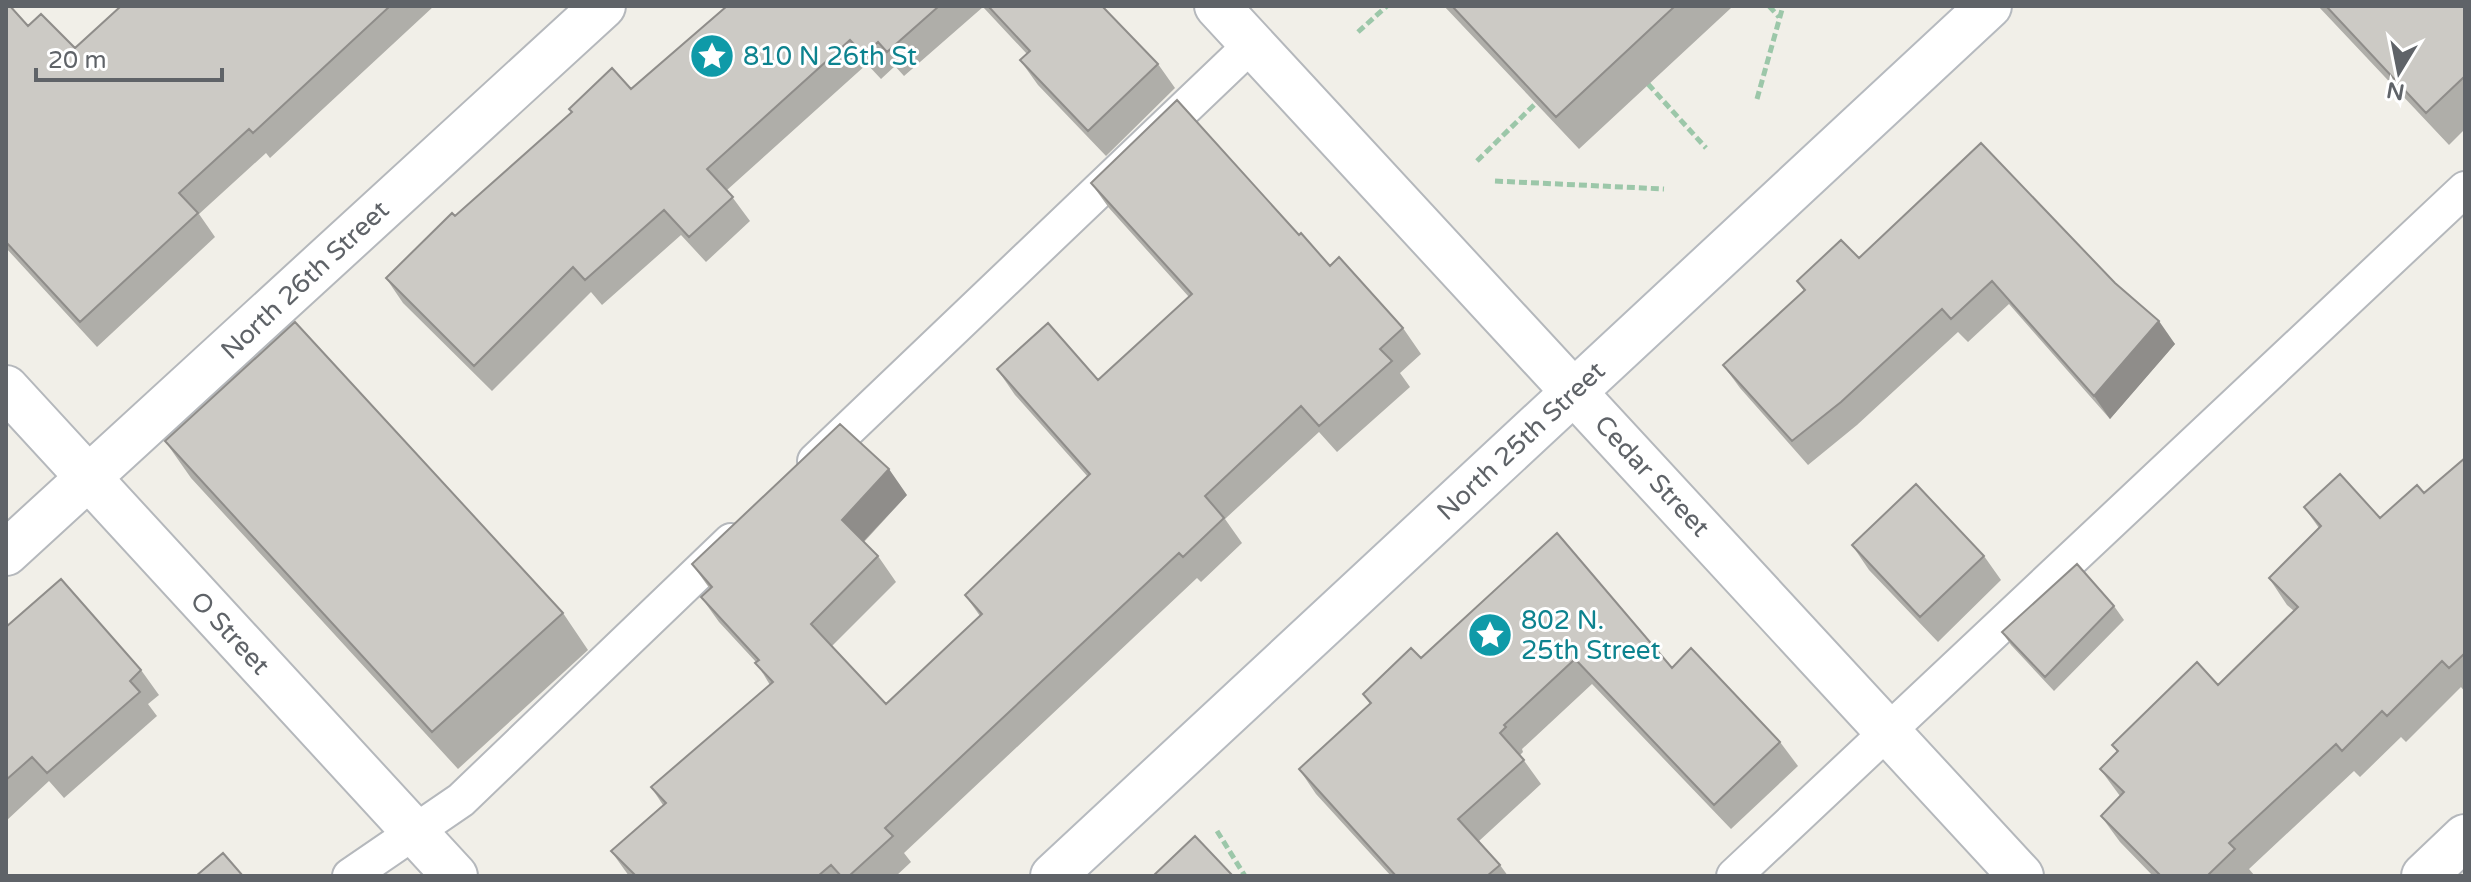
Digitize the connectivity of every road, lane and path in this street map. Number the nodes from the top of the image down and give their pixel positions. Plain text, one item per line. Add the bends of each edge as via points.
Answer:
1 (603, 6) edge
2 (1387, 6) edge
3 (1769, 6) edge
4 (1783, 6) edge
5 (1989, 6) edge
6 (1222, 8) edge
7 (1780, 17) junction
8 (1358, 32) dead end
9 (1252, 44) junction
10 (1648, 84) dead end
11 (1757, 99) dead end
12 (1536, 103) edge
13 (1706, 148) dead end
14 (1477, 161) dead end
15 (1495, 181) dead end
16 (1664, 189) dead end
17 (2465, 189) edge
18 (6, 388) edge
19 (1573, 392) junction
20 (88, 479) junction
21 (793, 482) edge
22 (759, 515) edge
23 (6, 553) edge
24 (1888, 732) junction
25 (412, 830) junction
26 (1217, 831) dead end
27 (2465, 837) edge
28 (350, 876) edge
29 (455, 876) edge
30 (1053, 876) edge
31 (1245, 876) edge
32 (1734, 876) edge
33 (2021, 876) edge
34 (2424, 876) edge

1 - 20 street, North 26th Street
2 - 8 path
3 - 7 path
4 - 7 path
5 - 19 street, North 25th Street
6 - 9 street, Cedar Street
7 - 11 path
9 - 19 street, Cedar Street
9 - 21 lane
10 - 13 path
12 - 14 path
15 - 16 path
17 - 24 lane
18 - 20 street, O Street
19 - 24 street, Cedar Street
19 - 30 street, North 25th Street
20 - 23 street, North 26th Street
20 - 25 street, O Street
22 - 25 lane via 461,800
24 - 32 lane
24 - 33 street, Cedar Street
25 - 28 lane
25 - 29 street, O Street
26 - 31 path
27 - 34 street

